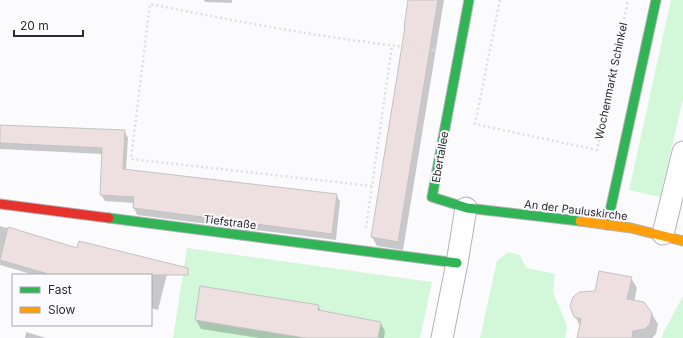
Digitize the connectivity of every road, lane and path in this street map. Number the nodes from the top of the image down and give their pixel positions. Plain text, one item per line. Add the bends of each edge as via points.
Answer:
1 (469, 0) edge
2 (500, 0) edge
3 (628, 0) edge
4 (656, 0) edge
5 (392, 46) junction
6 (459, 52) junction
7 (683, 152) edge
8 (372, 186) junction
9 (0, 204) edge
10 (466, 208) junction
11 (608, 225) junction
12 (663, 234) junction
13 (683, 241) edge
14 (363, 251) junction
15 (457, 263) junction
16 (442, 338) edge

1 - 6 street, Ebertallee
2 - 3 path, Wochenmarkt Schinkel via 475,124 597,150
4 - 11 street
5 - 6 path
5 - 8 path
5 - 8 path via 269,28 150,4 131,158
6 - 10 street, Ebertallee via 432,197
7 - 12 street
8 - 14 path
9 - 14 street, Tiefstraße
10 - 11 street, An der Pauluskirche
10 - 15 street
11 - 12 street, An der Pauluskirche
12 - 13 street, An der Pauluskirche
14 - 15 street, Tiefstraße
15 - 16 street

